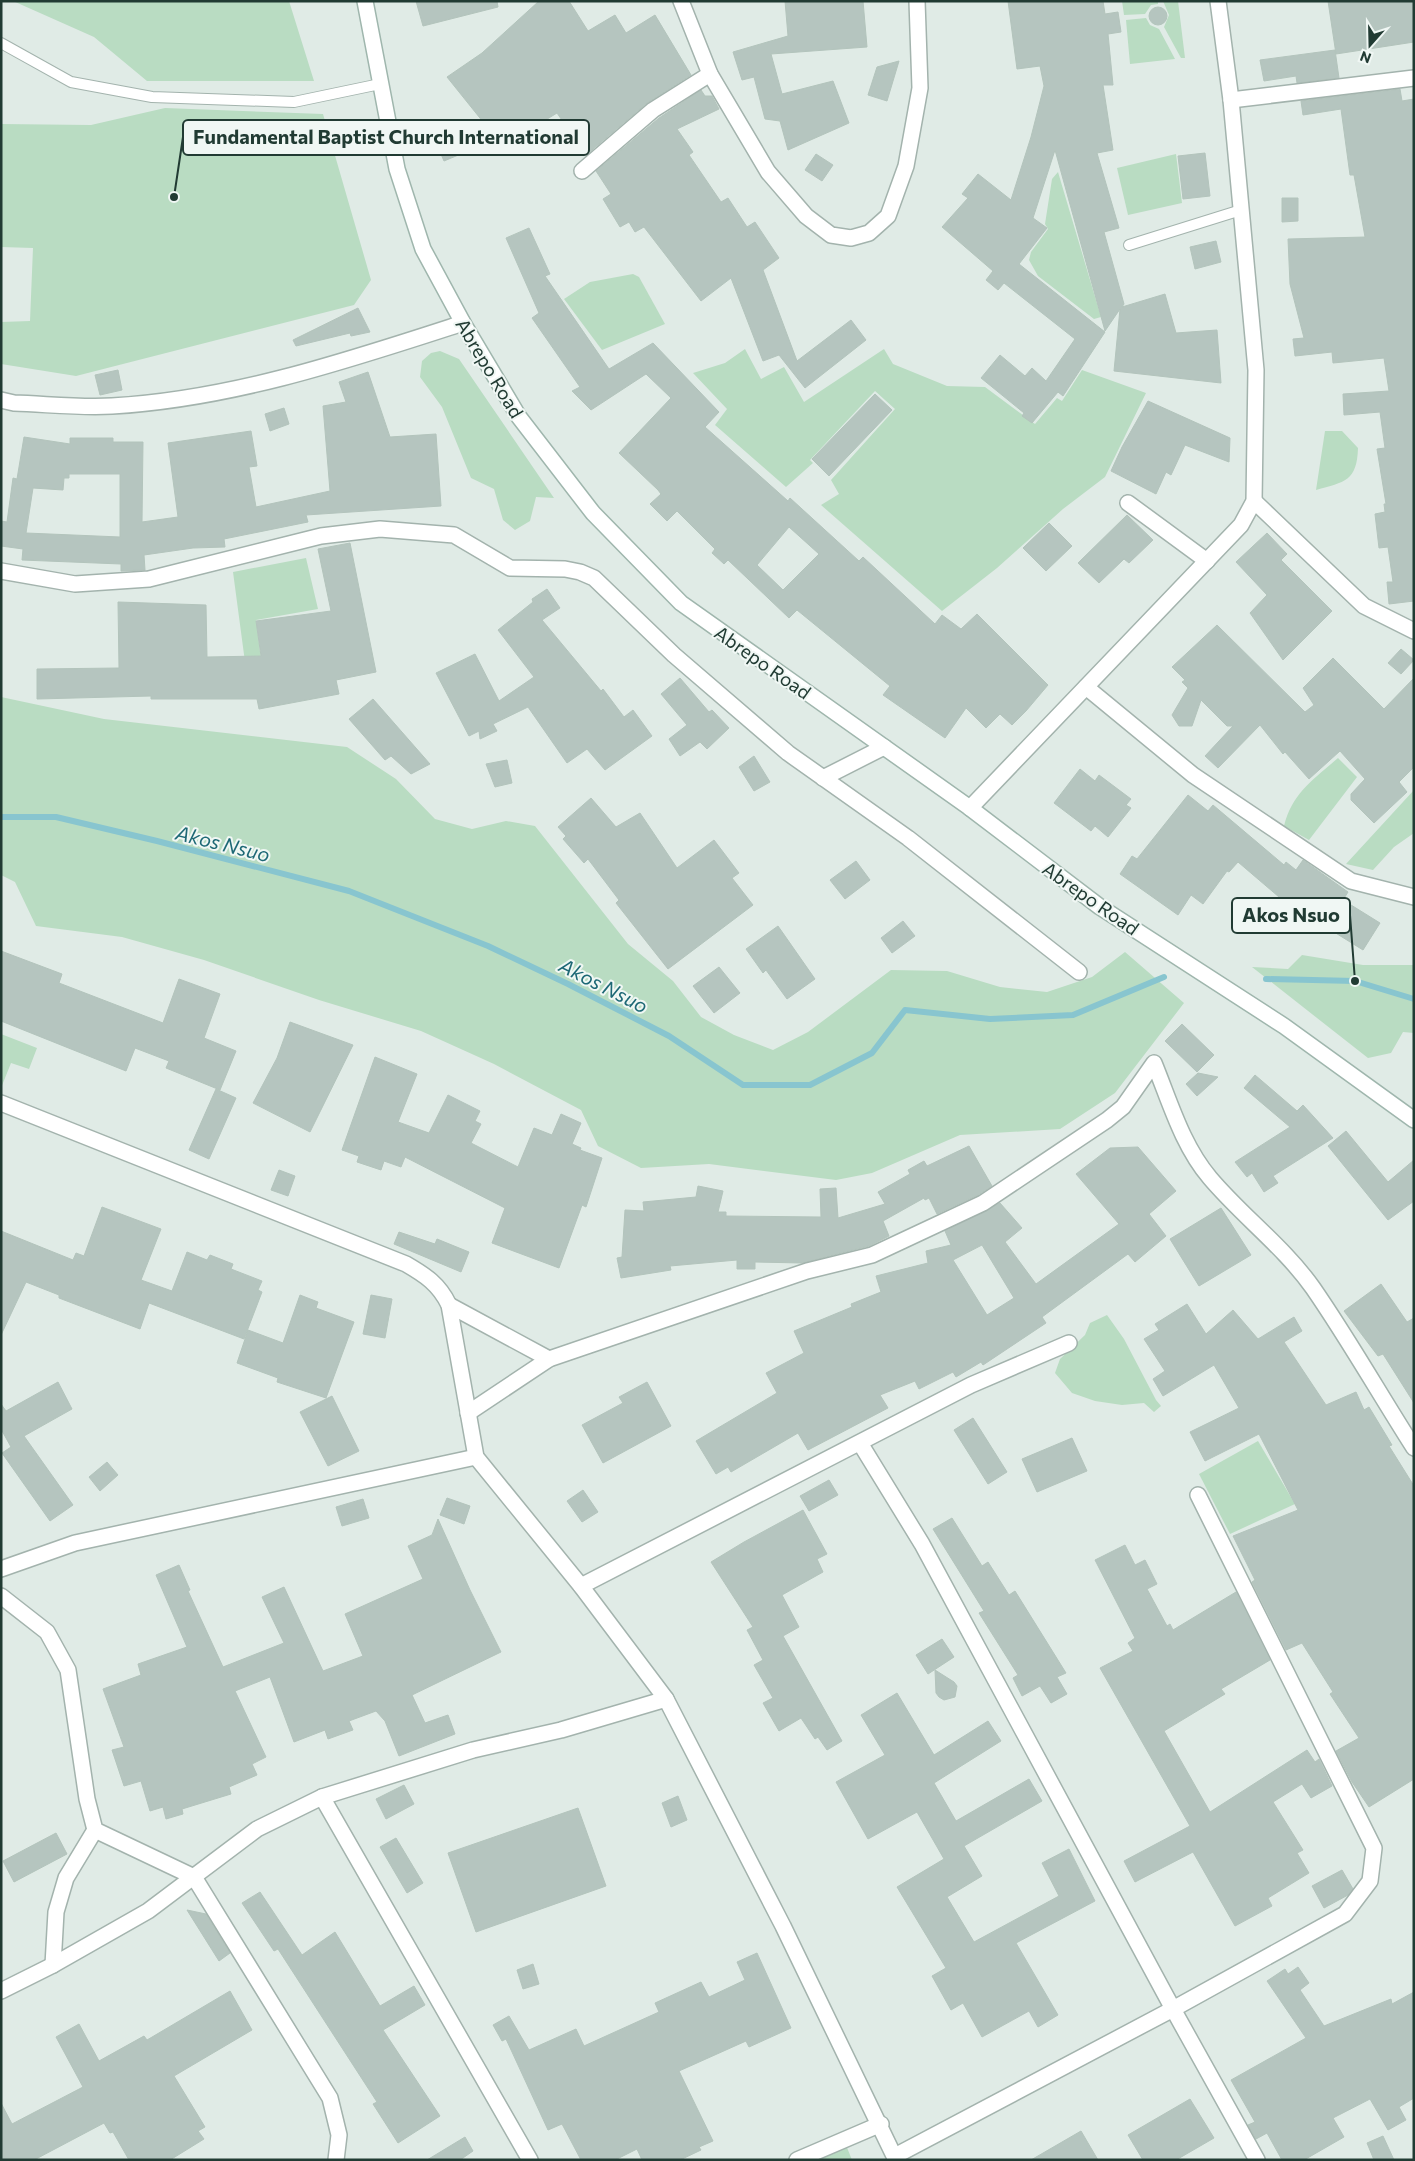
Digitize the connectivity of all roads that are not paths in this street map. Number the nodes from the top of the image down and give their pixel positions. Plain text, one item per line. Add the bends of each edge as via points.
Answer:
1 (365, 1) edge
2 (681, 1) edge
3 (916, 1) edge
4 (1218, 1) edge
5 (1, 43) edge
6 (710, 74) junction
7 (1414, 78) edge
8 (380, 84) junction
9 (1231, 100) junction
10 (582, 171) dead end
11 (1241, 210) junction
12 (1129, 245) dead end
13 (463, 323) junction
14 (1, 400) edge
15 (1254, 501) junction
16 (1128, 502) dead end
17 (1207, 561) junction
18 (1, 571) edge
19 (1414, 631) edge
20 (1086, 688) junction
21 (884, 747) junction
22 (823, 778) junction
23 (970, 808) junction
24 (1414, 897) edge
25 (1079, 972) dead end
26 (1, 1103) edge
27 (1414, 1120) edge
28 (449, 1304) junction
29 (1069, 1343) dead end
30 (548, 1359) junction
31 (468, 1413) junction
32 (860, 1443) junction
33 (1414, 1448) edge
34 (476, 1457) junction
35 (1198, 1495) dead end
36 (1, 1569) edge
37 (581, 1586) junction
38 (1, 1596) edge
39 (666, 1699) junction
40 (322, 1797) junction
41 (95, 1830) junction
42 (194, 1877) junction
43 (53, 1965) junction
44 (1, 1991) edge
45 (1173, 2009) junction
46 (880, 2124) junction
47 (896, 2158) edge
48 (336, 2160) edge
49 (530, 2160) edge
50 (797, 2160) edge
51 (1257, 2160) edge

1 - 8 street, Abrepo Road
2 - 6 street
3 - 6 street via 920,88 906,166 888,216 869,233 851,238 831,235 806,216 768,172
4 - 9 street
5 - 8 lane via 71,82 152,97 294,102
6 - 10 street via 653,110
7 - 9 street
8 - 13 street, Abrepo Road via 397,169 423,249
9 - 11 street
11 - 12 lane
11 - 15 street via 1256,370
13 - 14 street via 297,374 204,396 112,406
13 - 21 street, Abrepo Road via 519,417 593,513 681,603
15 - 17 street via 1241,525
15 - 19 street via 1364,606
16 - 17 street
17 - 20 street
18 - 22 street via 75,584 149,579 321,536 380,529 454,535 510,568 565,569 594,578 681,662 788,753
20 - 23 street
20 - 24 street via 1193,775 1351,882
21 - 22 street
21 - 23 street, Abrepo Road
22 - 25 street via 908,838
23 - 27 street, Abrepo Road via 1100,907 1284,1026
26 - 28 street via 406,1264 426,1276 443,1292
28 - 30 street
28 - 31 street
29 - 32 street via 971,1385
30 - 31 street
30 - 33 street via 807,1271 872,1255 983,1203 1123,1107 1154,1063 1188,1146 1197,1160 1210,1178 1273,1241 1313,1287
31 - 34 street
32 - 37 street
32 - 45 street via 922,1544
34 - 36 street via 75,1543
34 - 37 street
35 - 45 street via 1374,1848 1370,1881 1346,1914
37 - 39 street
38 - 41 street via 47,1632 68,1670 87,1800
39 - 40 street via 561,1730 474,1750
39 - 46 street
40 - 42 street via 257,1829
40 - 49 street
41 - 42 street
41 - 43 street via 66,1878 56,1912
42 - 43 street via 148,1911
42 - 48 street via 330,2098 339,2135
43 - 44 street
45 - 47 street
45 - 51 street
46 - 47 street
46 - 50 street

